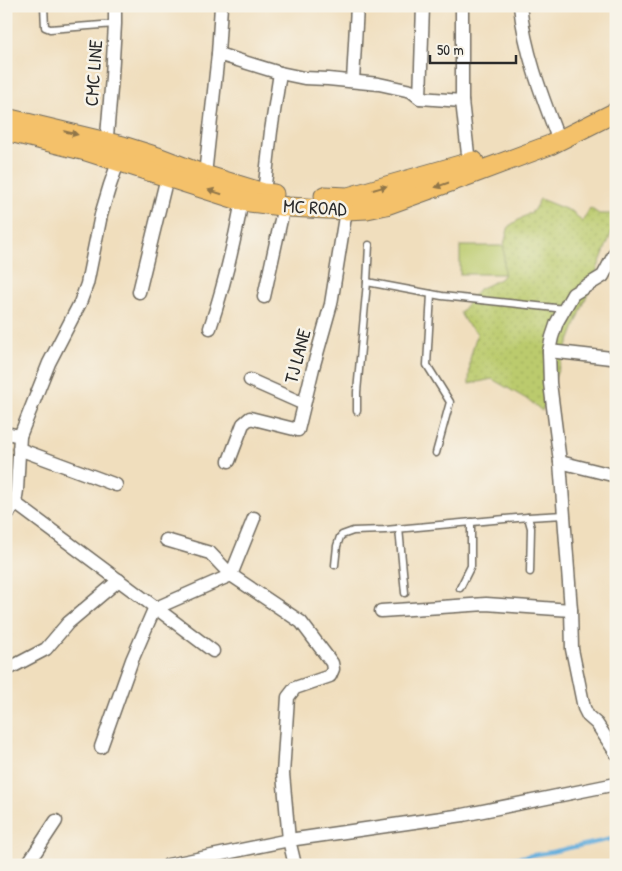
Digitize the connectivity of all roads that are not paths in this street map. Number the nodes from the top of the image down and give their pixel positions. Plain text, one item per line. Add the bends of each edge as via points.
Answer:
1 (44, 6) edge
2 (115, 6) edge
3 (221, 6) edge
4 (357, 6) edge
5 (423, 6) edge
6 (462, 6) edge
7 (520, 6) edge
8 (115, 24) junction
9 (218, 54) junction
10 (280, 73) junction
11 (353, 81) junction
12 (420, 98) junction
13 (462, 101) junction
14 (616, 102) edge
15 (616, 112) edge
16 (6, 118) edge
17 (6, 131) edge
18 (556, 133) junction
19 (114, 152) junction
20 (469, 163) junction
21 (205, 175) junction
22 (167, 177) junction
23 (264, 193) junction
24 (242, 201) junction
25 (347, 203) junction
26 (284, 206) junction
27 (369, 244) dead end
28 (616, 251) edge
29 (367, 282) junction
30 (138, 292) dead end
31 (431, 294) junction
32 (264, 297) dead end
33 (565, 309) junction
34 (210, 328) dead end
35 (550, 351) junction
36 (612, 358) dead end
37 (250, 380) dead end
38 (304, 404) junction
39 (357, 410) dead end
40 (6, 433) edge
41 (20, 442) junction
42 (436, 453) dead end
43 (229, 461) dead end
44 (560, 462) junction
45 (616, 476) edge
46 (116, 484) dead end
47 (15, 503) junction
48 (564, 515) junction
49 (6, 517) edge
50 (528, 517) junction
51 (254, 518) dead end
52 (471, 522) junction
53 (399, 528) junction
54 (166, 540) dead end
55 (336, 565) dead end
56 (530, 572) dead end
57 (231, 575) junction
58 (119, 580) junction
59 (460, 588) dead end
60 (404, 593) dead end
61 (156, 608) junction
62 (381, 610) dead end
63 (571, 610) junction
64 (213, 652) dead end
65 (6, 670) edge
66 (101, 747) dead end
67 (616, 753) edge
68 (616, 784) edge
69 (56, 821) dead end
70 (290, 840) junction
71 (27, 865) edge
72 (168, 865) edge
73 (295, 865) edge

1 - 8 lane via 45,27 50,29
2 - 8 street, CMC LINE
3 - 9 street
4 - 11 street
5 - 12 street
6 - 13 street
7 - 18 street via 537,84
8 - 19 street, CMC LINE
9 - 10 street
9 - 21 street
10 - 11 street
10 - 23 street
11 - 12 street via 411,91
12 - 13 street
13 - 20 street
14 - 18 main road, MC ROAD
15 -> 25 main road, MC ROAD via 550,145 386,205 368,209
16 -> 19 main road, MC ROAD
17 - 19 main road, MC ROAD via 86,151
18 - 20 main road, MC ROAD
19 - 21 main road, MC ROAD via 158,156
19 - 22 main road, MC ROAD
19 - 41 street, CMC LINE via 110,185 87,284 49,363
25 -> 20 main road, MC ROAD
21 - 23 main road, MC ROAD
24 -> 22 main road, MC ROAD
22 - 30 street
23 - 25 main road, MC ROAD
24 - 26 main road, MC ROAD
24 - 34 street via 233,249
25 - 26 main road, MC ROAD
25 - 38 street, TJ LANE via 331,304
26 - 32 street
27 - 29 lane
28 - 33 street via 603,276 573,294
29 - 31 lane
29 - 39 lane
31 - 33 lane
31 - 42 lane via 427,365 450,402
33 - 35 street via 557,322
35 - 36 street
35 - 44 street via 550,383
37 - 38 street
38 - 43 street, TJ LANE via 298,430 254,418 245,421
40 - 41 street
41 - 46 street
41 - 47 street, CMC LINE
44 - 45 street
44 - 48 street
47 - 49 street
47 - 58 street
48 - 50 lane
48 - 63 street
50 - 52 lane
50 - 56 lane via 531,528
51 - 57 street
52 - 53 lane
52 - 59 lane via 472,566
53 - 55 lane via 353,531 342,535 337,546
53 - 60 lane
54 - 57 street via 210,553
57 - 61 street
57 - 70 street via 300,622 332,663 330,676 295,688 288,697 283,774
58 - 61 street
58 - 65 street via 68,623 46,648
61 - 64 street
61 - 66 street via 132,660
62 - 63 street via 486,604
63 - 67 street via 572,649 584,708
68 - 70 street via 463,815
69 - 71 street
70 - 72 street
70 - 73 street

